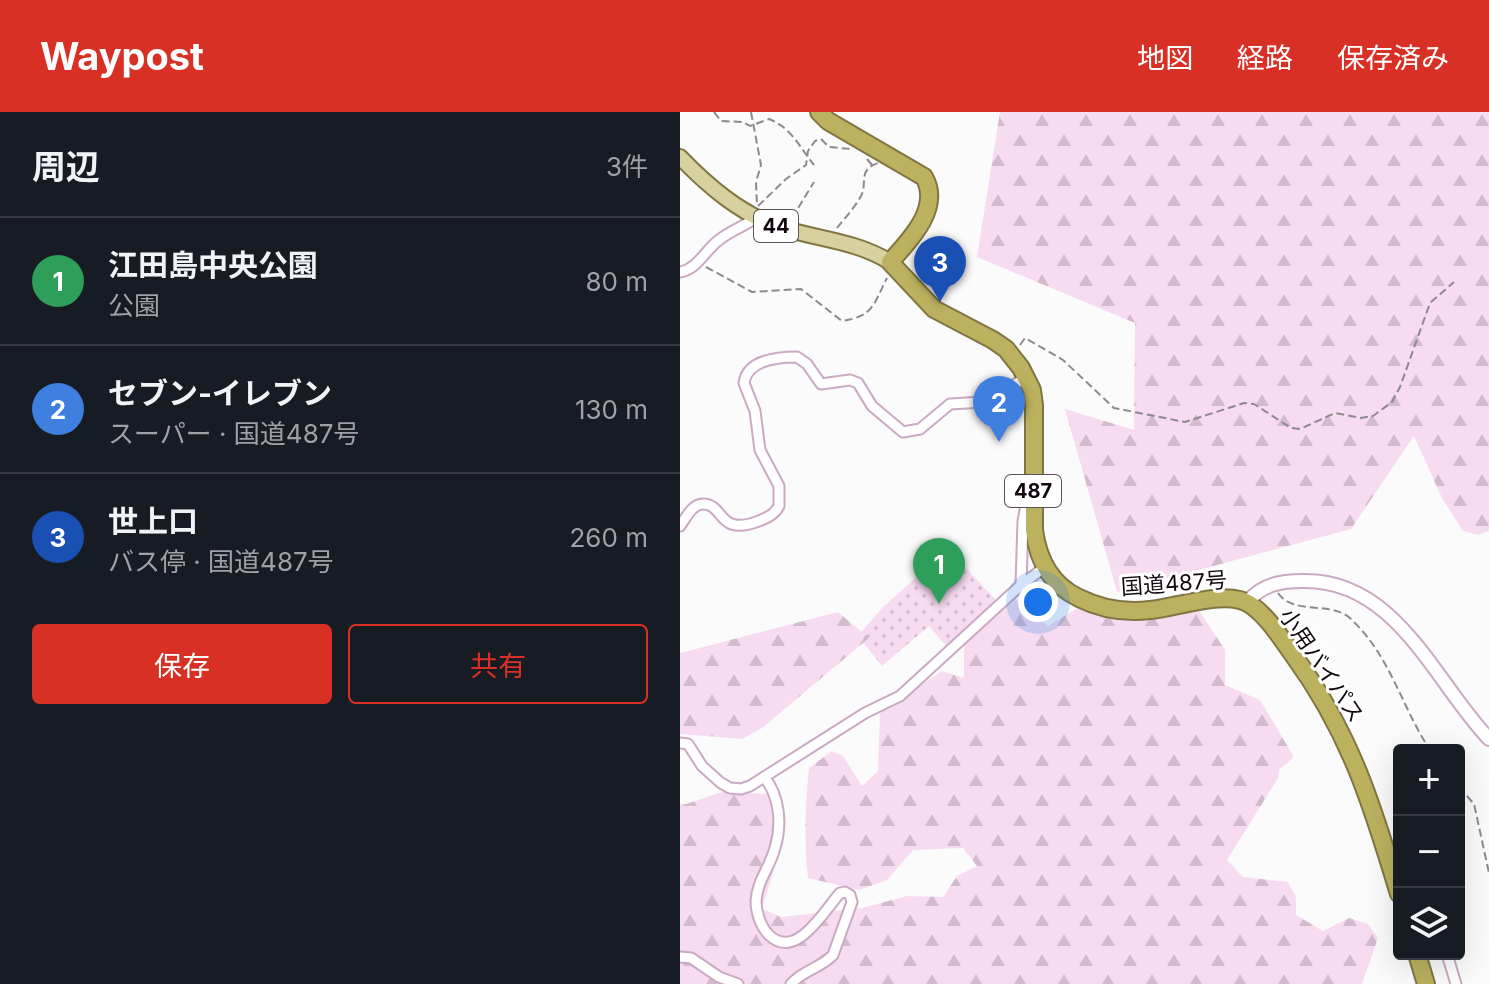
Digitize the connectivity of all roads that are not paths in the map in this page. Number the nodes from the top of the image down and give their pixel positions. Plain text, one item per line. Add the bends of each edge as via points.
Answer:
1 (820, 113) edge
2 (680, 157) edge
3 (756, 212) junction
4 (892, 264) junction
5 (680, 272) edge
6 (1026, 378) junction
7 (1033, 479) junction
8 (680, 526) edge
9 (1045, 567) junction
10 (1021, 585) junction
11 (1247, 602) junction
12 (1489, 739) edge
13 (680, 743) edge
14 (764, 777) junction
15 (1397, 888) edge
16 (680, 957) edge
17 (1419, 960) edge
18 (1449, 960) edge
19 (738, 984) edge
20 (791, 984) edge
21 (1426, 984) edge
22 (1456, 984) edge

1 - 4 highway via 924,177 930,191 928,208
2 - 3 main road, 44 via 713,190
3 - 4 main road, 44 via 787,229 863,248
3 - 5 street via 689,270
4 - 6 highway, 国道487号 / 487 via 934,309 1014,357
6 - 7 highway, 国道487号 / 487 via 1034,405
6 - 8 street via 983,402 950,404 920,429 903,432 872,406 858,383 821,384 797,357 755,364 744,383 755,411 760,450 779,486 779,506 769,517 744,527 731,525 701,504
7 - 9 highway, 国道487号 / 487 via 1036,545
7 - 10 street via 1024,506
9 - 10 street
9 - 11 highway, 国道487号 / 487 via 1070,594 1113,610 1218,599
10 - 14 street via 900,696
11 - 12 street via 1272,584 1319,580 1363,595 1406,632
11 - 15 highway, 小用バイパス via 1265,615 1335,718 1368,794
13 - 14 street via 688,744 702,766 730,788 741,789
14 - 20 street via 778,809 775,848 756,902 768,934 778,941 795,941 808,933 840,893 850,895 852,902 833,955
16 - 19 street
17 - 21 highway
18 - 22 street

